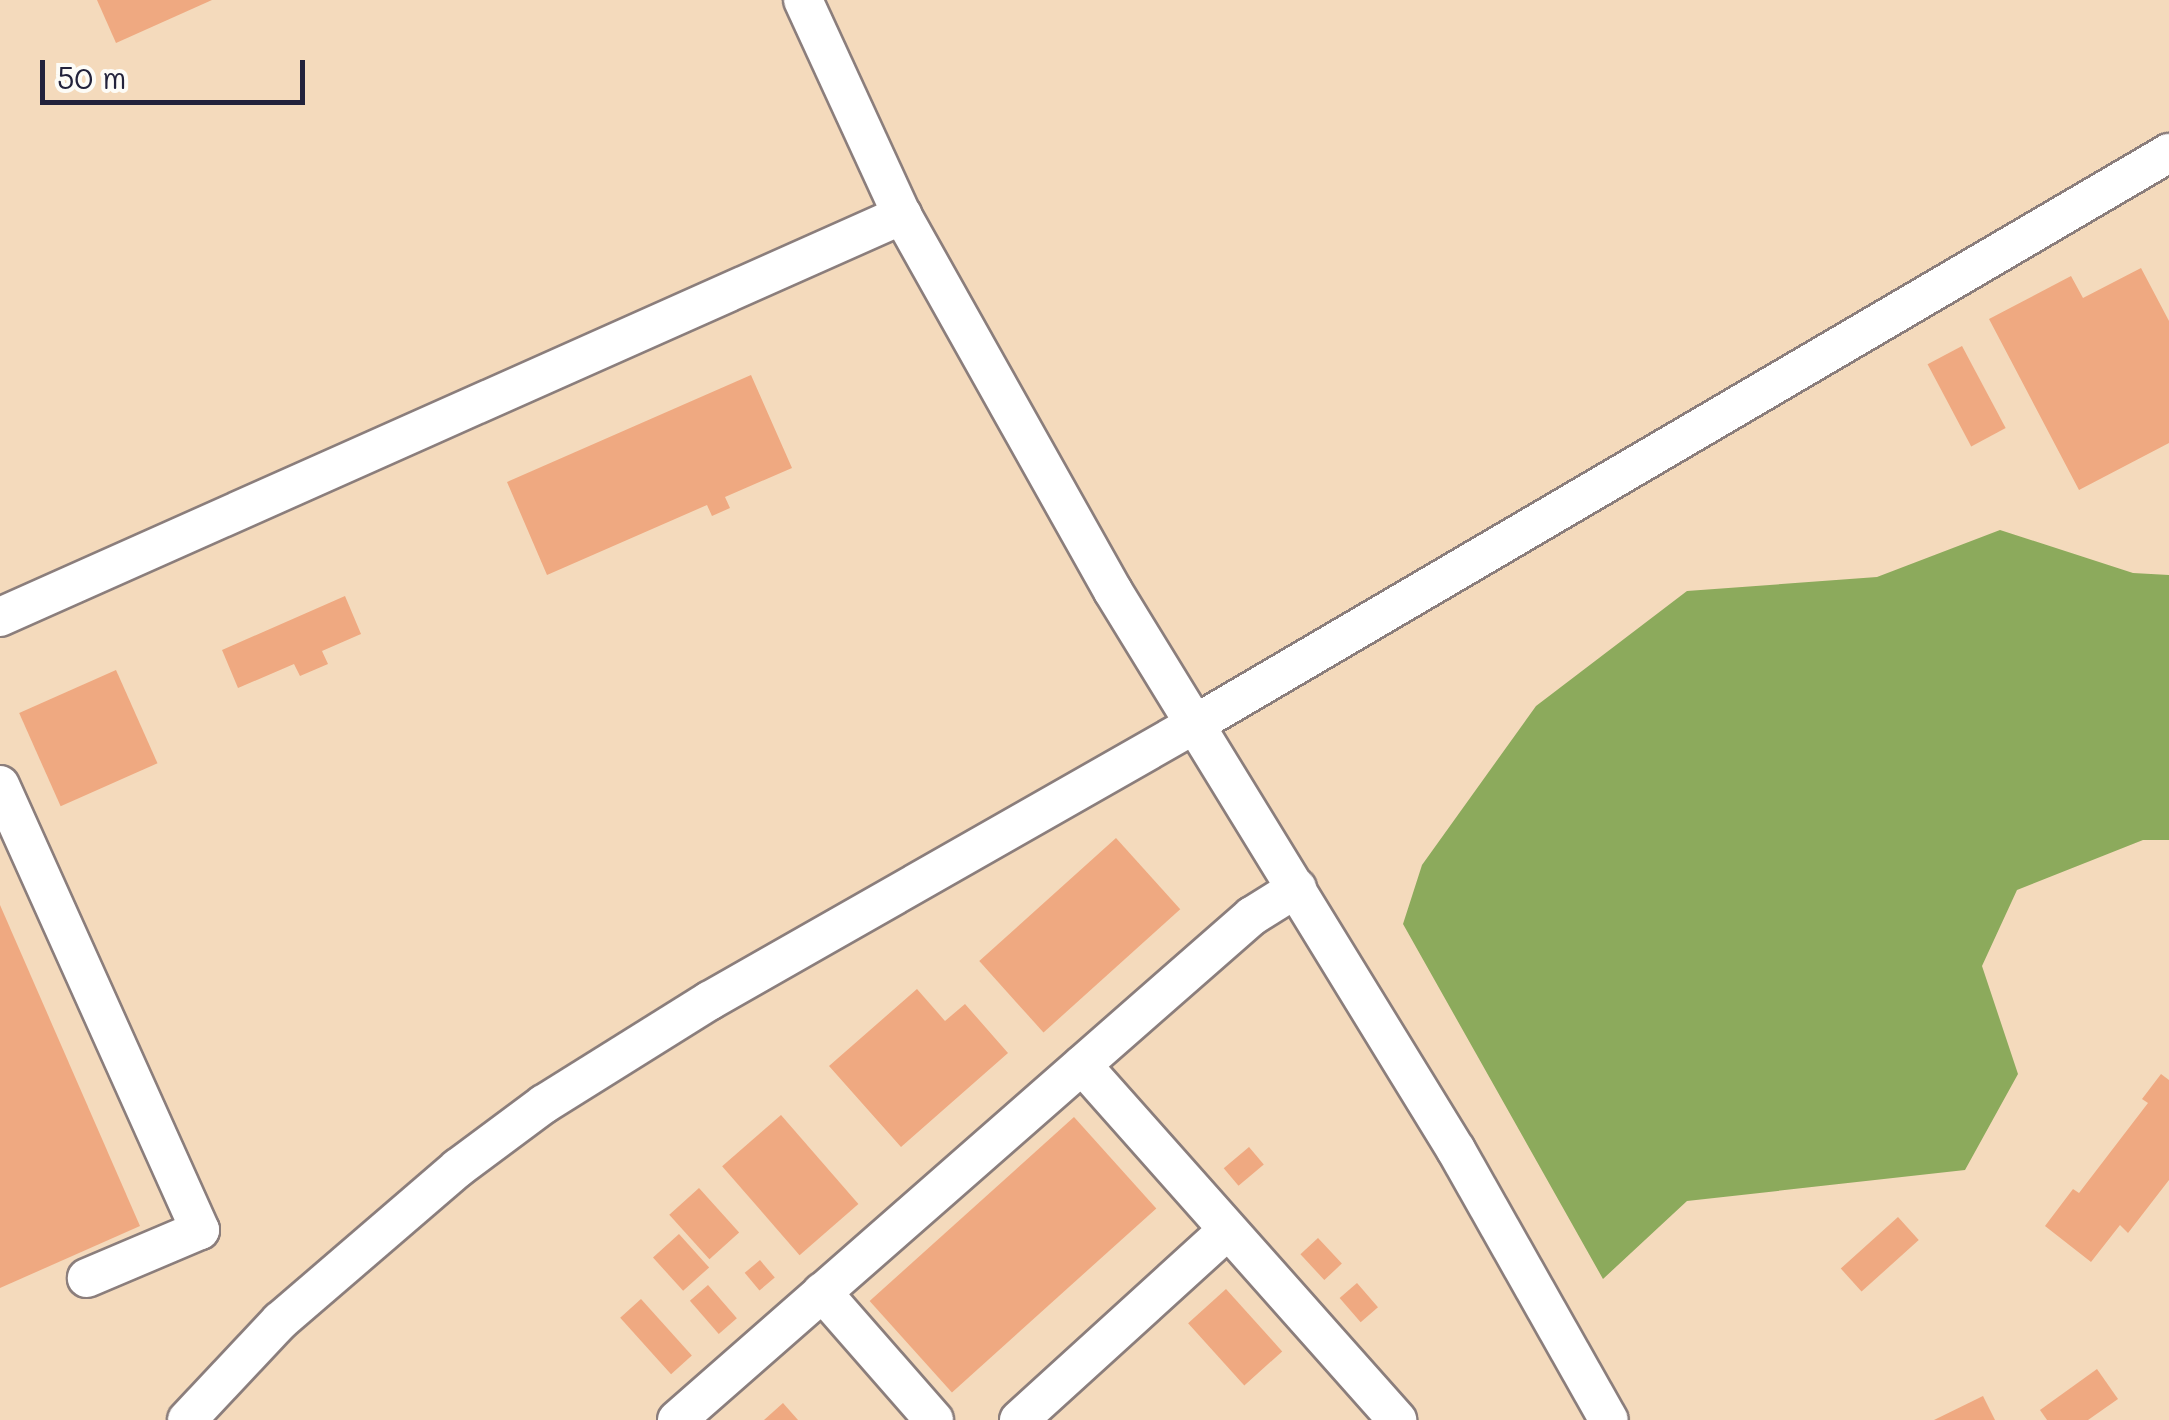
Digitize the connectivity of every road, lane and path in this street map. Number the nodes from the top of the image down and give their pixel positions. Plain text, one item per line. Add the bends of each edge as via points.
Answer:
1 (816, 4) edge
2 (2169, 152) edge
3 (902, 216) junction
4 (0, 616) edge
5 (1198, 723) junction
6 (0, 785) edge
7 (1297, 888) junction
8 (1082, 1065) junction
9 (1227, 1231) junction
10 (87, 1278) dead end
11 (822, 1292) junction
12 (186, 1420) edge
13 (677, 1420) edge
14 (934, 1420) edge
15 (1020, 1420) edge
16 (1397, 1420) edge
17 (1610, 1420) edge

1 - 3 street
2 - 5 street
3 - 4 street
3 - 5 street via 1114,591
5 - 7 street
5 - 12 street via 709,1001 544,1104 458,1168 280,1321
6 - 10 street via 200,1230
7 - 8 street via 1252,916
7 - 17 street
8 - 9 street
8 - 11 street
9 - 15 street
9 - 16 street
11 - 13 street
11 - 14 street

